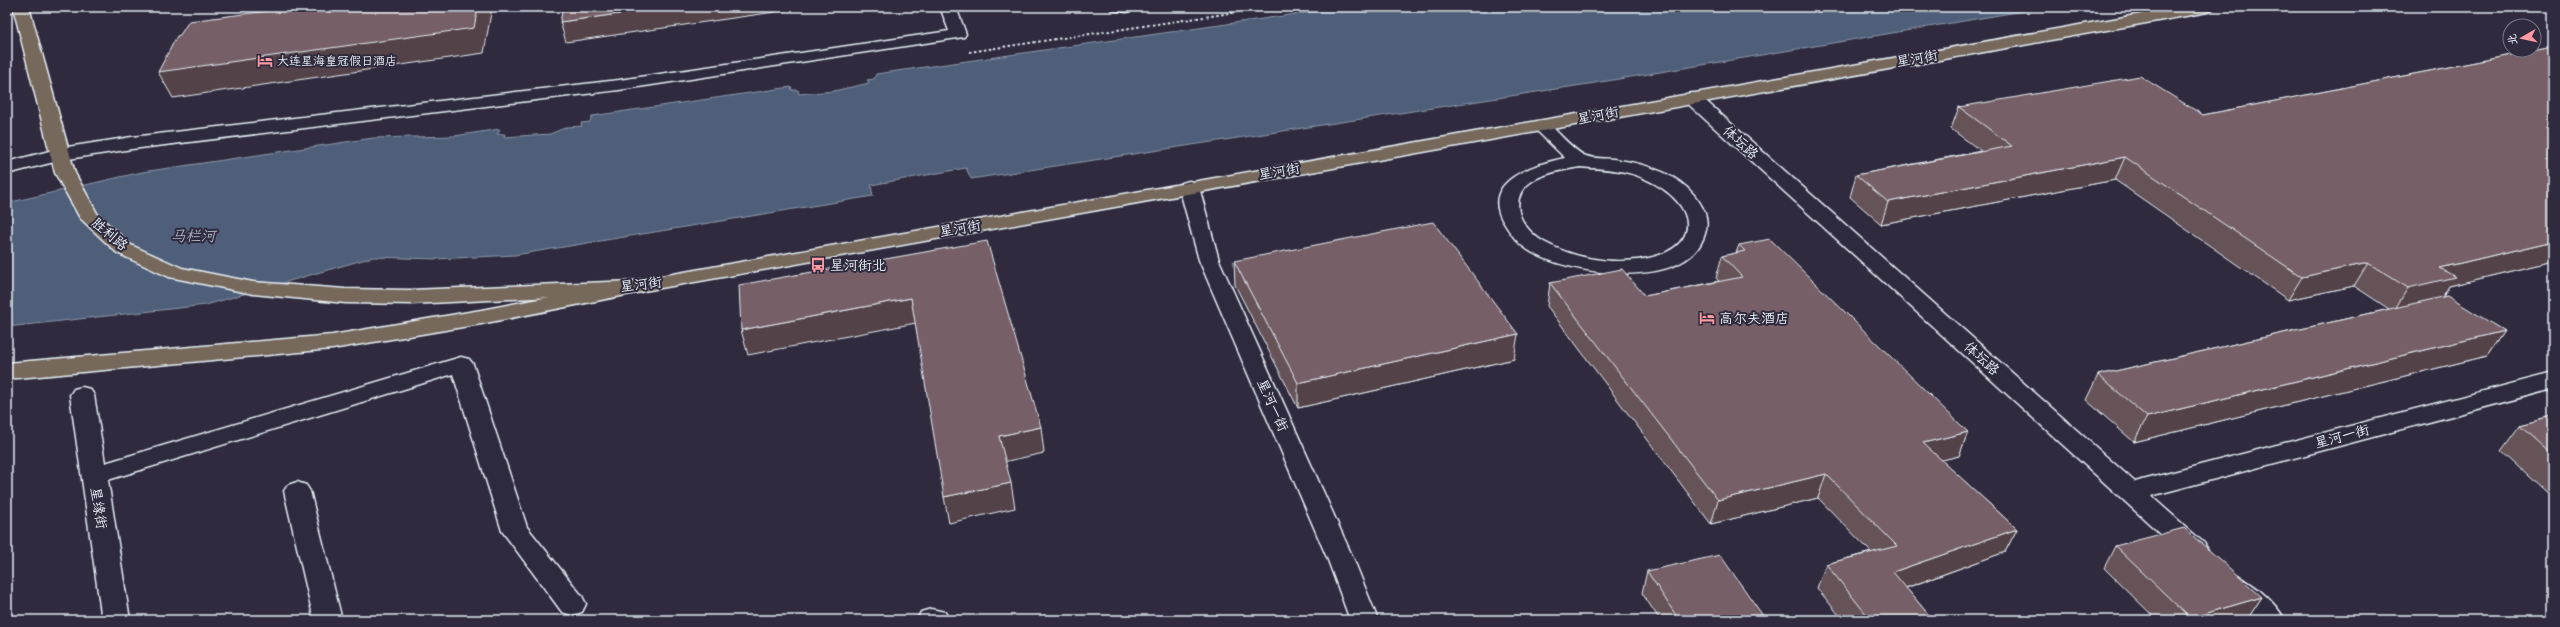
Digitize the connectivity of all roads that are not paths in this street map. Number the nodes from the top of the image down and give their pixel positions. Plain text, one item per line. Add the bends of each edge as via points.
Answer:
1 (948, 7) edge
2 (1118, 7) edge
3 (1127, 7) edge
4 (2208, 7) edge
5 (22, 8) edge
6 (1692, 98) junction
7 (1541, 126) junction
8 (1580, 161) junction
9 (63, 163) junction
10 (7, 168) edge
11 (1189, 187) junction
12 (633, 287) junction
13 (345, 296) joint
14 (7, 370) edge
15 (2553, 381) edge
16 (82, 395) dead end
17 (94, 475) junction
18 (297, 492) dead end
19 (2131, 492) junction
20 (572, 604) dead end
21 (116, 620) edge
22 (328, 620) edge
23 (930, 620) edge
24 (935, 620) edge
25 (1364, 620) edge
26 (2271, 620) edge

1 - 9 street via 958,34
2 - 3 street
4 - 6 main road, 星河街
5 - 9 main road, 胜利路
6 - 7 main road, 星河街
6 - 19 street, 体坛路
7 - 8 street
7 - 11 main road, 星河街
8 - 8 street via 1610,163 1640,170 1666,182 1686,197 1697,214 1698,232 1688,248 1668,260 1640,267 1608,268 1574,262 1545,251 1522,236 1509,219 1506,201 1513,186 1529,173 1553,165
9 - 10 street
9 - 13 main road, 胜利路 via 90,218 124,249 176,273 253,288
11 - 12 main road, 星河街
11 - 25 street, 星河一街 via 1210,260 1341,560
12 - 13 main road, 星河街 via 411,297
12 - 14 main road via 481,317 332,342
15 - 19 street, 星河一街
16 - 17 street, 星缘街
17 - 20 street via 462,364 515,531
17 - 21 street, 星缘街
18 - 22 street
19 - 26 street, 体坛路
23 - 24 street

